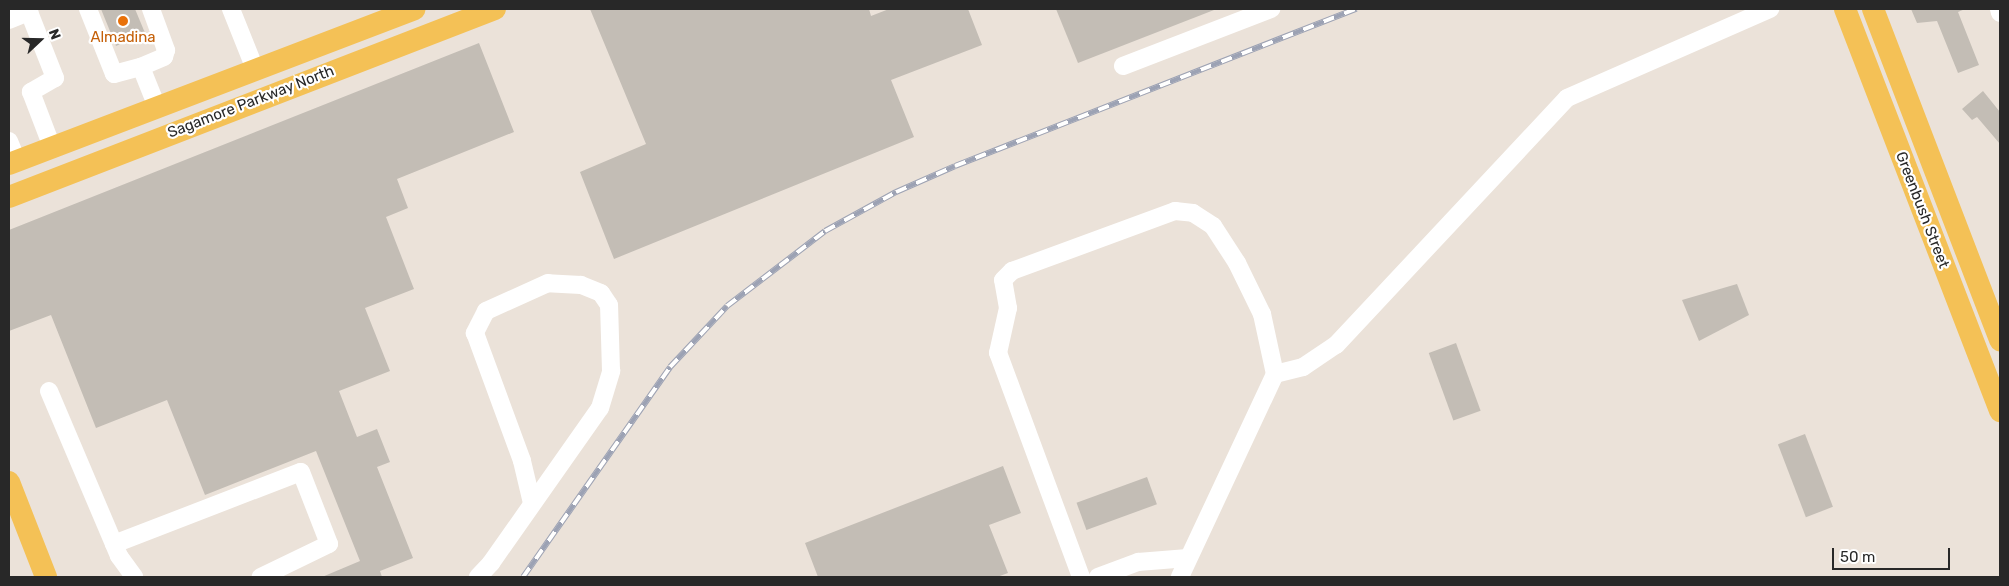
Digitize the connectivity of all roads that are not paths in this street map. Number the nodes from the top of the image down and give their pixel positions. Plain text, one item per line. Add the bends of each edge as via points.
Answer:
1 (88, 9) edge
2 (151, 9) edge
3 (231, 9) edge
4 (414, 9) edge
5 (495, 9) edge
6 (1770, 9) edge
7 (1845, 9) edge
8 (1873, 9) edge
9 (1999, 9) edge
10 (1263, 10) edge
11 (2000, 13) edge
12 (9, 20) edge
13 (1123, 66) dead end
14 (142, 67) junction
15 (255, 70) junction
16 (157, 107) junction
17 (52, 147) junction
18 (11, 155) edge
19 (9, 197) edge
20 (2000, 340) edge
21 (1275, 374) junction
22 (49, 391) dead end
23 (2000, 411) edge
24 (9, 482) edge
25 (532, 503) junction
26 (13, 505) edge
27 (114, 544) junction
28 (1188, 558) junction
29 (46, 577) edge
30 (134, 577) edge
31 (261, 577) edge
32 (478, 577) edge
33 (1082, 577) edge
34 (1098, 577) edge
35 (1180, 577) edge

1 - 14 street via 114,74
2 - 14 street via 166,50 164,57
3 - 15 street
4 - 15 main road, Sagamore Parkway North
5 - 19 main road, Sagamore Parkway North
6 - 21 street via 1567,98 1336,345 1303,367
7 - 23 main road, Greenbush Street
8 - 20 main road, Greenbush Street
9 - 11 street
10 - 13 street
12 - 17 street via 29,12 54,78 31,92
14 - 16 street
15 - 16 main road, Sagamore Parkway North
16 - 17 main road, Sagamore Parkway North
17 - 18 main road, Sagamore Parkway North
21 - 28 street
21 - 33 street via 1262,314 1237,263 1212,226 1192,213 1175,211 1012,271 1003,280 1008,308 998,353
22 - 27 street
24 - 26 main road
25 - 25 street via 600,408 611,371 609,305 601,293 581,285 548,283 486,311 475,333 522,461
25 - 32 street
26 - 29 main road
27 - 30 street
27 - 31 street via 301,472 329,544
28 - 34 street via 1138,562
28 - 35 street

